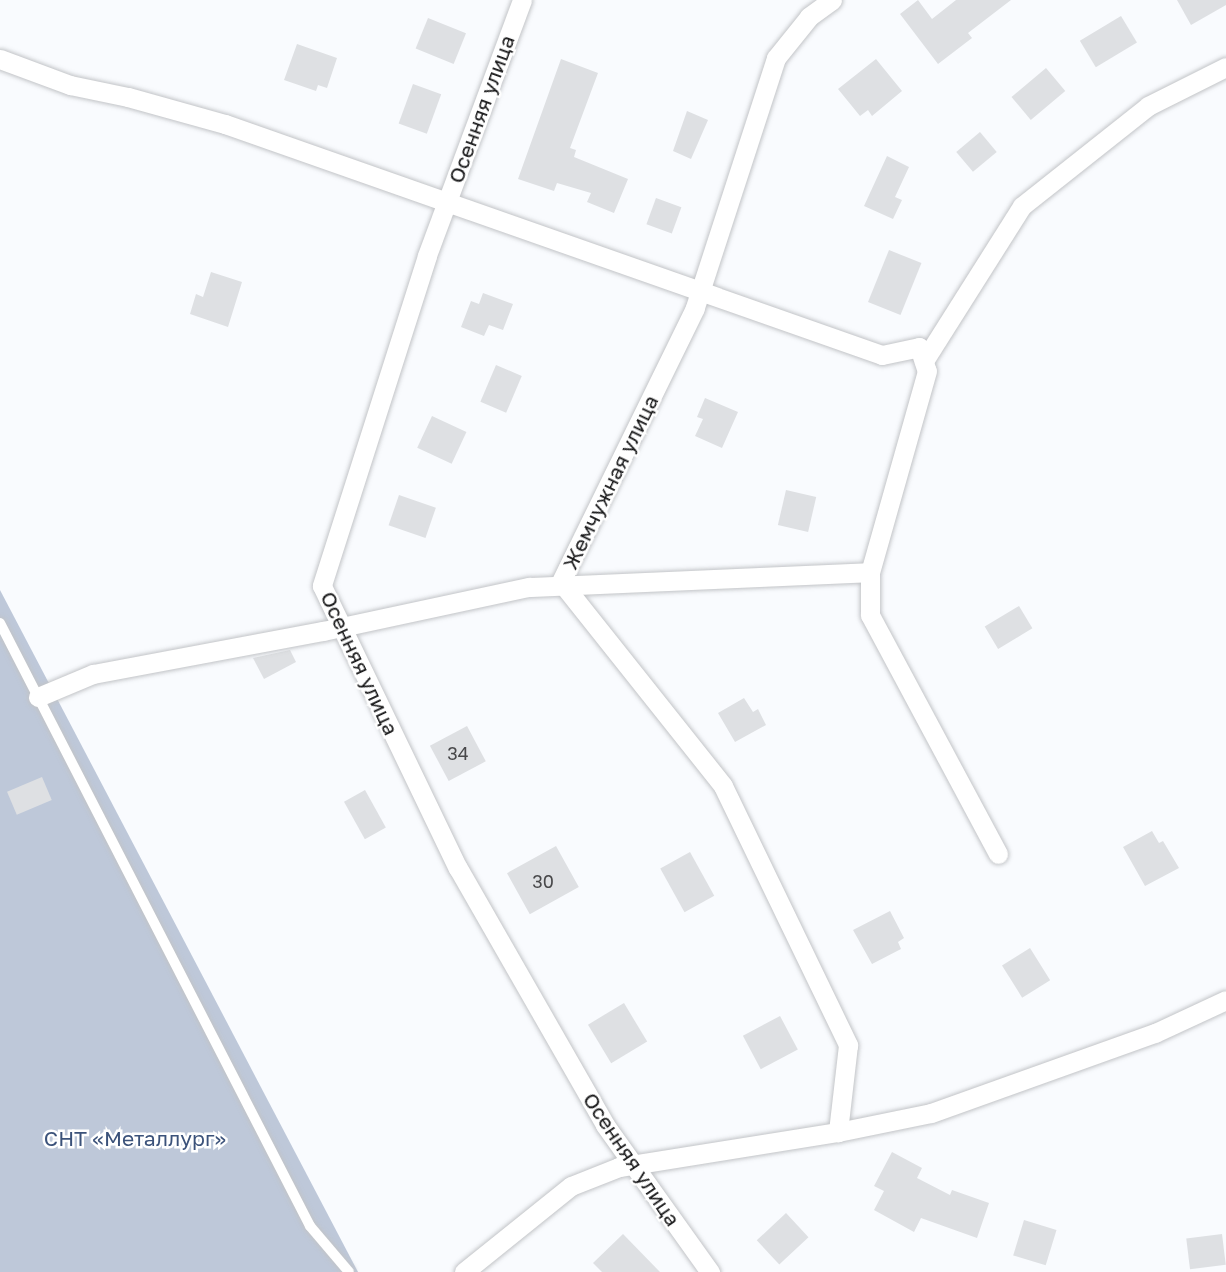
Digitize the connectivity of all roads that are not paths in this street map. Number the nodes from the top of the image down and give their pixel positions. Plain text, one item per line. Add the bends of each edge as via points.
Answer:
1 (522, 0) edge
2 (832, 0) edge
3 (0, 59) edge
4 (1226, 67) edge
5 (447, 202) junction
6 (701, 290) junction
7 (924, 361) junction
8 (870, 572) junction
9 (564, 585) junction
10 (0, 622) edge
11 (342, 627) junction
12 (38, 697) junction
13 (998, 854) dead end
14 (1226, 1000) edge
15 (838, 1132) junction
16 (633, 1164) junction
17 (349, 1272) edge
18 (464, 1272) edge
19 (710, 1272) edge

1 - 5 street, Осенняя улица
2 - 6 street, Жемчужная улица via 810,17 776,58
3 - 5 street via 70,85 225,124
4 - 7 street via 1148,106 1022,206
5 - 6 street
5 - 11 street, Осенняя улица via 322,586
6 - 7 street via 882,355 919,347
6 - 9 street, Жемчужная улица via 561,582
7 - 8 street via 927,371
8 - 9 street
8 - 13 street via 870,614
9 - 11 street via 529,587
9 - 15 street, Жемчужная улица via 723,786 848,1045
10 - 12 lane
11 - 12 street via 93,674
11 - 16 street, Осенняя улица via 458,868 605,1125
12 - 17 lane via 310,1226
14 - 15 street via 1155,1033 931,1113
15 - 16 street
16 - 18 street via 571,1186
16 - 19 street, Осенняя улица

